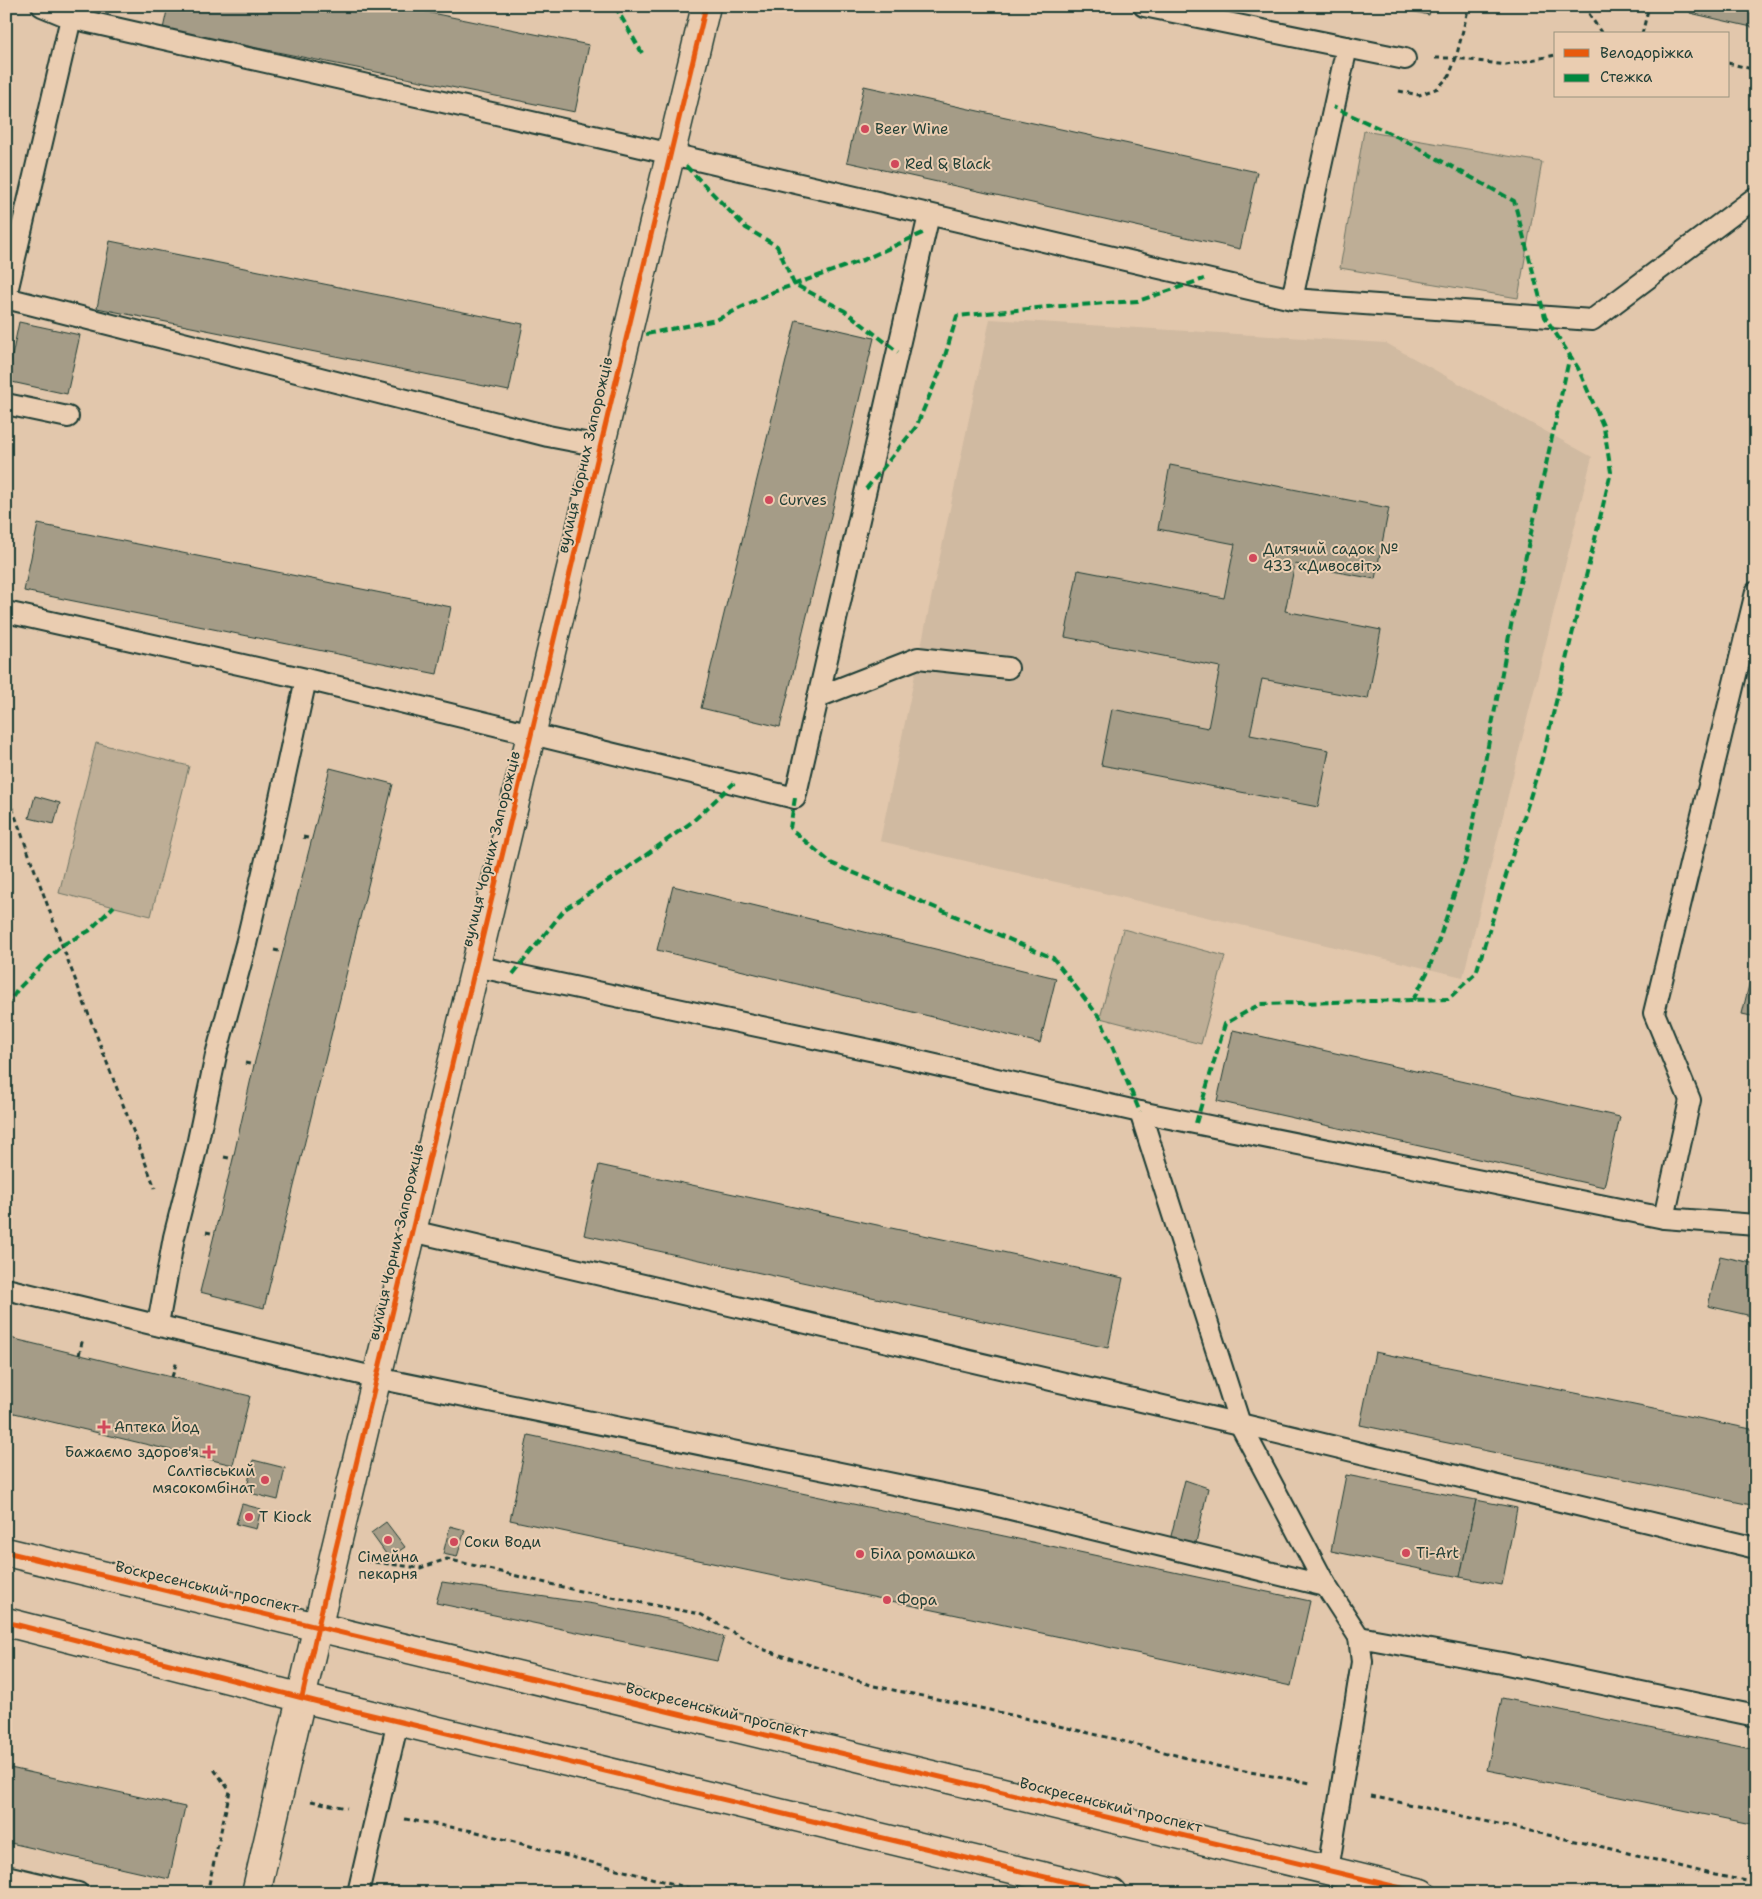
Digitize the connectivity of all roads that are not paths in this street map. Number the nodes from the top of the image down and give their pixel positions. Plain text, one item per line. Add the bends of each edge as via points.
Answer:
1 (42, 6) edge
2 (706, 6) edge
3 (1144, 6) edge
4 (71, 18) junction
5 (1347, 47) junction
6 (1405, 59) dead end
7 (671, 154) junction
8 (1756, 197) edge
9 (929, 215) junction
10 (6, 297) edge
11 (1292, 299) junction
12 (6, 404) edge
13 (68, 418) dead end
14 (600, 446) junction
15 (1756, 592) edge
16 (6, 612) edge
17 (1008, 668) dead end
18 (306, 679) junction
19 (818, 697) junction
20 (532, 734) junction
21 (475, 966) junction
22 (1140, 1112) junction
23 (1664, 1218) junction
24 (1756, 1225) edge
25 (412, 1231) junction
26 (6, 1289) edge
27 (158, 1324) junction
28 (377, 1378) junction
29 (1240, 1424) junction
30 (1756, 1548) edge
31 (6, 1552) edge
32 (1326, 1586) junction
33 (6, 1622) edge
34 (318, 1626) junction
35 (1358, 1636) junction
36 (302, 1697) junction
37 (1756, 1716) edge
38 (398, 1721) junction
39 (1328, 1870) junction
40 (6, 1876) edge
41 (78, 1893) edge
42 (256, 1893) edge
43 (358, 1893) edge
44 (1112, 1893) edge
45 (1422, 1893) edge

1 - 4 lane
2 - 7 main road, вулиця Чорних Запорожців
3 - 5 lane
4 - 7 lane
4 - 10 lane
5 - 6 lane
5 - 11 lane
7 - 9 lane
7 - 14 main road, вулиця Чорних Запорожців
8 - 11 lane via 1592,320
9 - 11 lane
9 - 19 lane
10 - 14 lane via 529,431
12 - 13 lane
14 - 20 main road, вулиця Чорних Запорожців
15 - 23 lane via 1654,1013 1690,1100
16 - 18 lane
17 - 19 lane via 918,658
18 - 20 lane
18 - 27 lane via 273,830 174,1237
19 - 20 lane via 795,798
20 - 21 main road, вулиця Чорних Запорожців
21 - 22 lane
21 - 25 main road, вулиця Чорних Запорожців
22 - 23 lane
22 - 29 lane
23 - 24 lane
25 - 28 main road, вулиця Чорних Запорожців
25 - 29 lane
26 - 27 lane
27 - 28 lane
28 - 32 lane via 986,1503
28 - 34 main road, вулиця Чорних Запорожців
29 - 30 lane
29 - 32 lane
31 - 34 main road, Воскресенський проспект
32 - 35 lane
33 - 36 main road
34 - 36 main road, вулиця Чорних Запорожців
34 - 39 main road, Воскресенський проспект
35 - 37 lane
35 - 39 lane via 1362,1662
36 - 38 main road
36 - 42 main road, вулиця Чорних Запорожців
38 - 43 lane
38 - 44 main road
39 - 45 main road, Воскресенський проспект
40 - 41 lane

